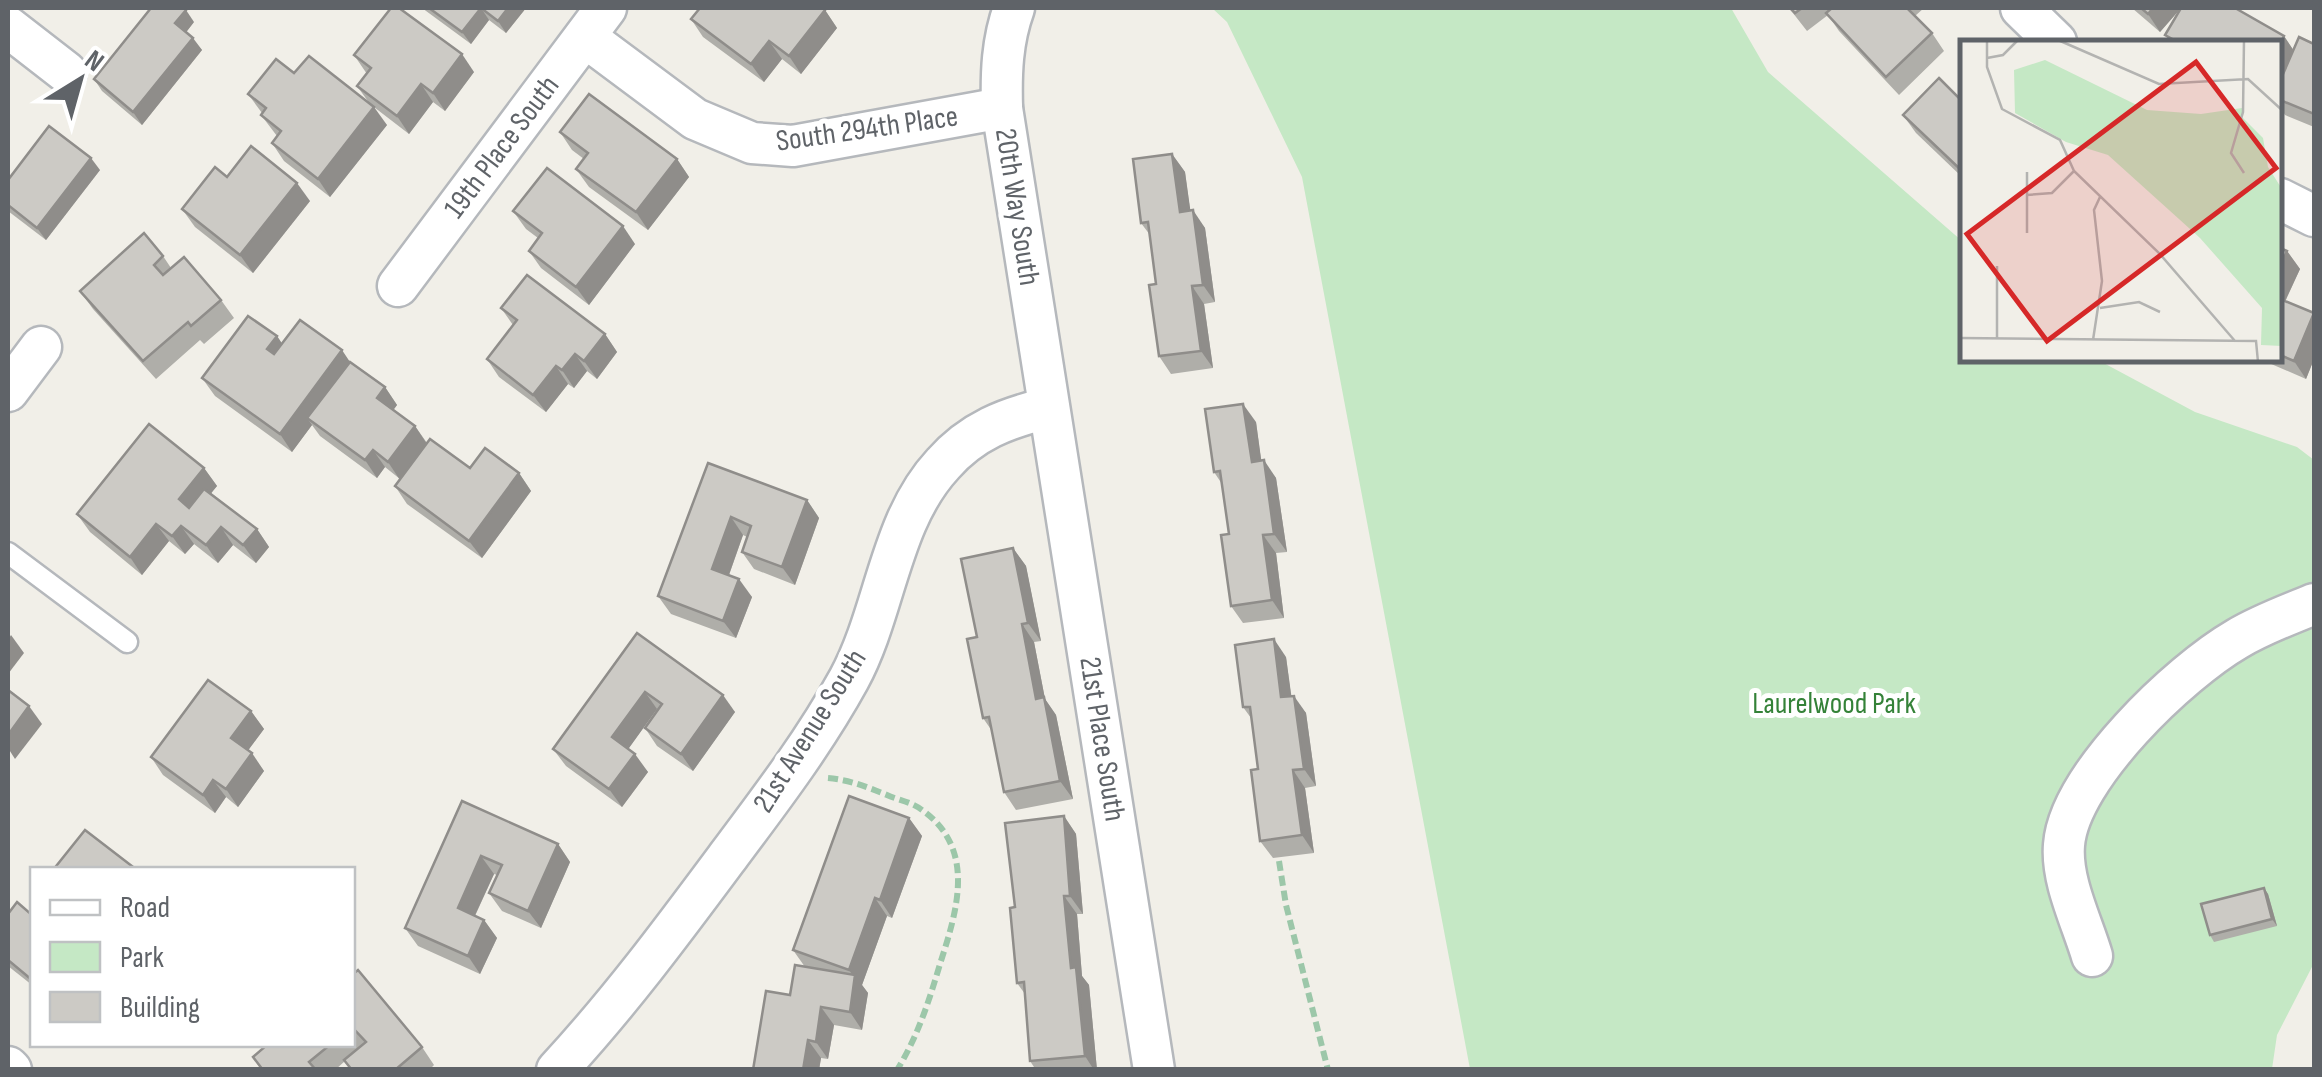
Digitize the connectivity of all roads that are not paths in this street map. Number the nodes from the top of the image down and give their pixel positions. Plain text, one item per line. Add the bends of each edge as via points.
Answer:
1 (1014, 8) edge
2 (2021, 8) edge
3 (595, 22) edge
4 (8, 27) edge
5 (2054, 40) edge
6 (66, 72) dead end
7 (1002, 108) junction
8 (2282, 200) edge
9 (2314, 216) edge
10 (398, 286) dead end
11 (41, 347) dead end
12 (8, 391) edge
13 (1048, 408) junction
14 (8, 553) edge
15 (2314, 604) edge
16 (126, 642) dead end
17 (2092, 956) dead end
18 (558, 1070) edge
19 (1154, 1070) edge

1 - 7 street, 20th Way South via 1001,64
2 - 5 street
3 - 7 street, South 294th Place via 695,119 752,144 793,146
3 - 10 street, 19th Place South
4 - 6 street
7 - 13 street, 20th Way South
8 - 9 street
11 - 12 street
13 - 18 street, 21st Avenue South via 1006,418 970,438 941,466 905,526 871,634 830,710 651,961
13 - 19 street, 21st Place South
14 - 16 lane
15 - 17 street via 2238,638 2189,674 2084,790 2067,826 2064,860

